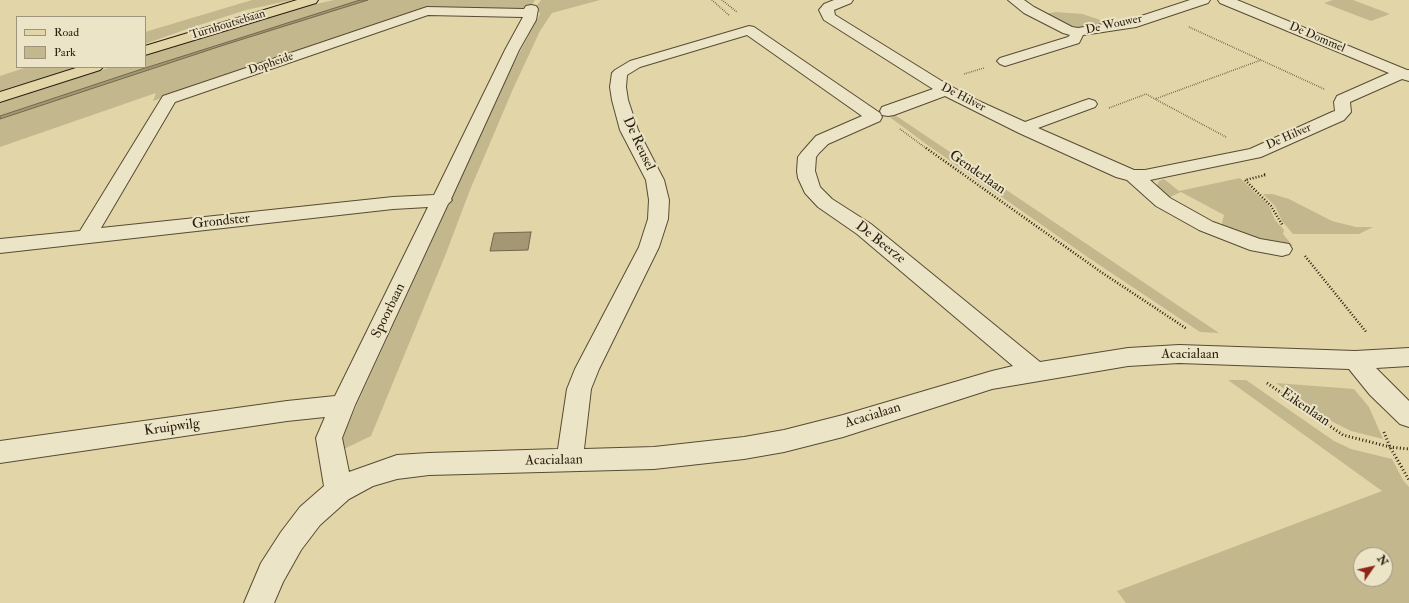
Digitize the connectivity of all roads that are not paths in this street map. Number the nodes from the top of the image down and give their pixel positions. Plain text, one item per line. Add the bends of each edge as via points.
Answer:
1 (311, 0) edge
2 (846, 0) edge
3 (1015, 0) edge
4 (1203, 0) edge
5 (1225, 0) edge
6 (531, 11) joint
7 (1078, 32) junction
8 (146, 51) edge
9 (1005, 61) road end
10 (92, 68) edge
11 (1405, 75) edge
12 (940, 86) junction
13 (0, 97) edge
14 (1089, 104) road end
15 (881, 114) junction
16 (1025, 129) junction
17 (1134, 176) junction
18 (442, 200) junction
19 (86, 236) junction
20 (0, 246) edge
21 (1282, 249) dead end
22 (1409, 357) edge
23 (1355, 360) junction
24 (1034, 371) junction
25 (343, 405) junction
26 (1409, 417) edge
27 (0, 452) edge
28 (569, 462) junction
29 (339, 490) junction
30 (259, 603) edge

1 - 8 main road, Turnhoutsebaan
2 - 12 street, De Hilver via 826,10 829,17
3 - 7 street via 1068,30
4 - 7 street, De Wouwer via 1131,24
5 - 11 street, De Dommel
6 - 18 street, Spoorbaan via 529,20 512,50
6 - 19 street, Dopheide via 427,11 168,99
7 - 9 street, De Wouwer via 1074,40
10 - 13 main road
11 - 17 street, De Hilver via 1346,98 1342,102 1343,112 1338,116 1255,153 1145,176
12 - 15 street, De Beerze
12 - 16 street, De Hilver
14 - 16 street via 1034,123
15 - 24 street, De Beerze via 834,133 813,149 807,157 806,165 807,178 812,189 825,203 864,229
15 - 28 street, De Reusel via 749,30 635,64 620,73 620,100 629,130 655,180 659,200 658,219 649,246 579,389
16 - 17 street, De Hilver
17 - 21 street, De Hilver via 1163,202 1201,224 1246,241
18 - 19 street, Grondster
18 - 25 street, Spoorbaan
19 - 20 street, Grondster
22 - 23 street, Acacialaan
23 - 24 street, Acacialaan via 1178,354 1128,357
23 - 26 street
24 - 28 street, Acacialaan via 992,380 843,426 784,441 654,458
25 - 27 street, Kruipwilg
25 - 29 street, Spoorbaan via 329,438
28 - 29 street, Acacialaan via 430,464 397,467 365,477
29 - 30 street via 310,516 291,541 272,573

